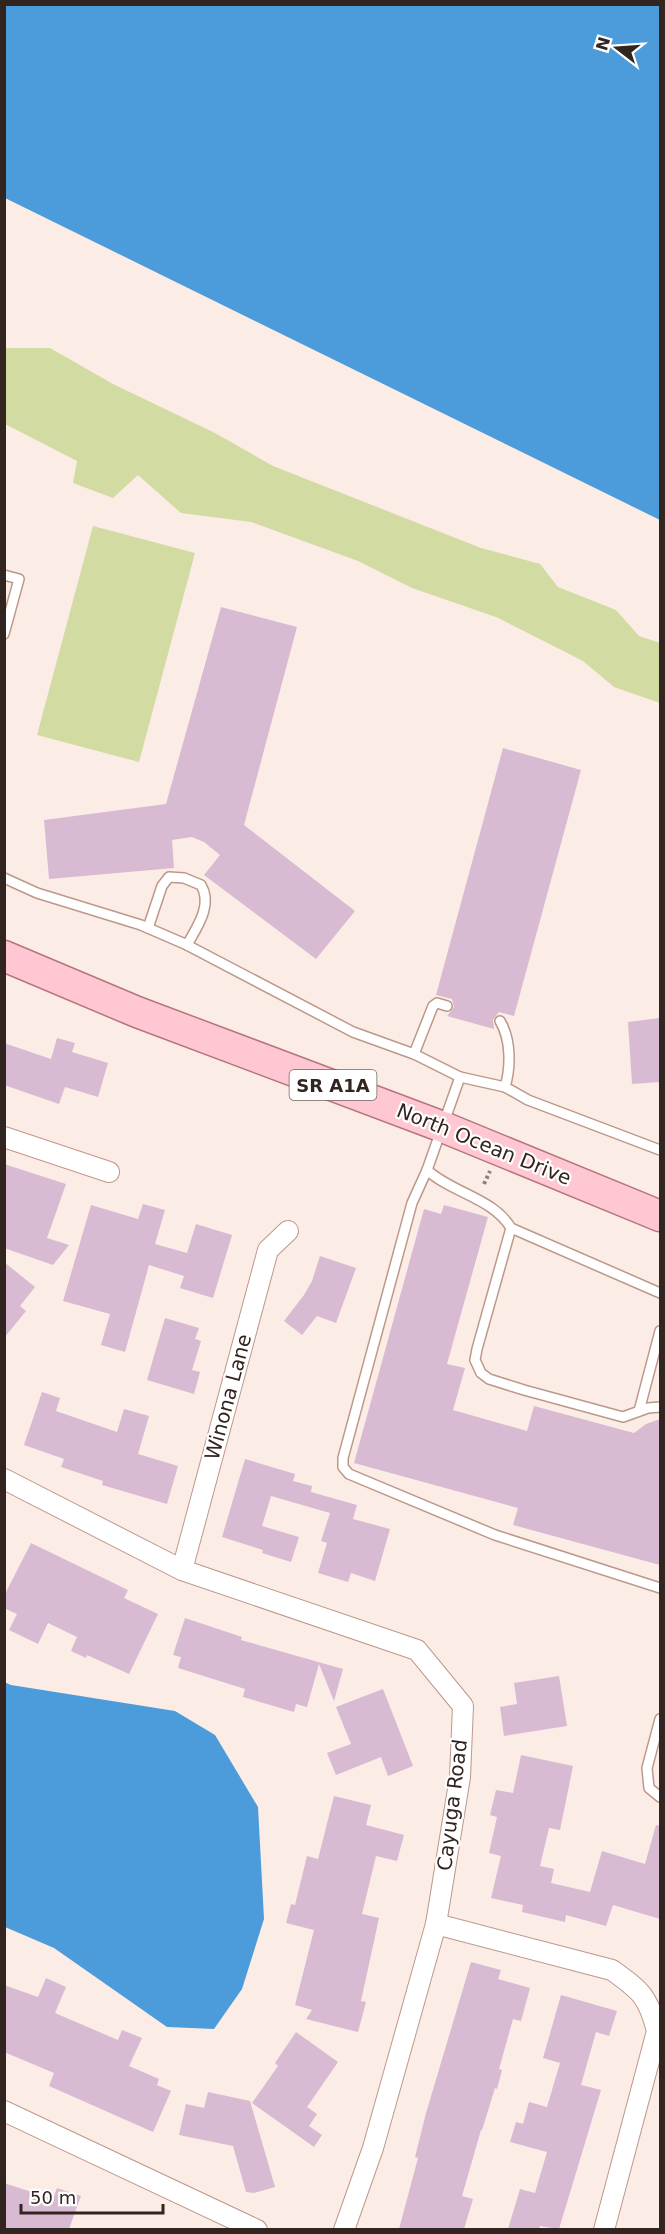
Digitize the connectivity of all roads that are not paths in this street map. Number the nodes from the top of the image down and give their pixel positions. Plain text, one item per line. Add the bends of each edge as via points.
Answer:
1 (4, 575) edge
2 (5, 633) edge
3 (4, 878) edge
4 (148, 928) junction
5 (187, 945) junction
6 (4, 956) edge
7 (447, 1006) dead end
8 (500, 1021) dead end
9 (414, 1054) junction
10 (460, 1077) junction
11 (505, 1087) junction
12 (443, 1127) junction
13 (4, 1137) edge
14 (660, 1150) edge
15 (427, 1170) junction
16 (109, 1172) dead end
17 (660, 1216) edge
18 (511, 1228) junction
19 (288, 1231) dead end
20 (660, 1293) edge
21 (660, 1331) edge
22 (660, 1407) edge
23 (639, 1411) junction
24 (4, 1479) edge
25 (182, 1569) junction
26 (660, 1588) edge
27 (660, 1719) edge
28 (660, 1797) edge
29 (436, 1924) junction
30 (4, 2111) edge
31 (257, 2229) edge
32 (344, 2229) edge
33 (604, 2229) edge

1 - 2 lane via 19,579
3 - 4 lane via 37,893
4 - 5 lane
4 - 5 lane via 162,886 169,878 193,880 201,885 206,899
5 - 9 lane via 353,1032
6 - 12 main road, North Ocean Drive / SR A1A
7 - 9 lane via 433,1006
8 - 11 lane via 506,1030 508,1050
9 - 10 lane
10 - 11 lane
10 - 12 lane
11 - 14 lane via 528,1100
12 - 15 lane
12 - 17 main road, North Ocean Drive / SR A1A
13 - 16 street
15 - 18 lane via 439,1181 488,1204
15 - 26 lane via 412,1203 343,1467 349,1474 495,1535
18 - 20 lane
18 - 23 lane via 477,1349 481,1373 524,1390 623,1417
19 - 25 street, Winona Lane via 268,1250
21 - 23 lane
22 - 23 lane
24 - 25 street, Cayuga Road
25 - 29 street, Cayuga Road via 417,1650 463,1706 460,1777
27 - 28 lane via 647,1768 649,1788
29 - 32 street, Cayuga Road via 373,2148
29 - 33 street via 612,1970 636,1987 651,2006 657,2031
30 - 31 street

